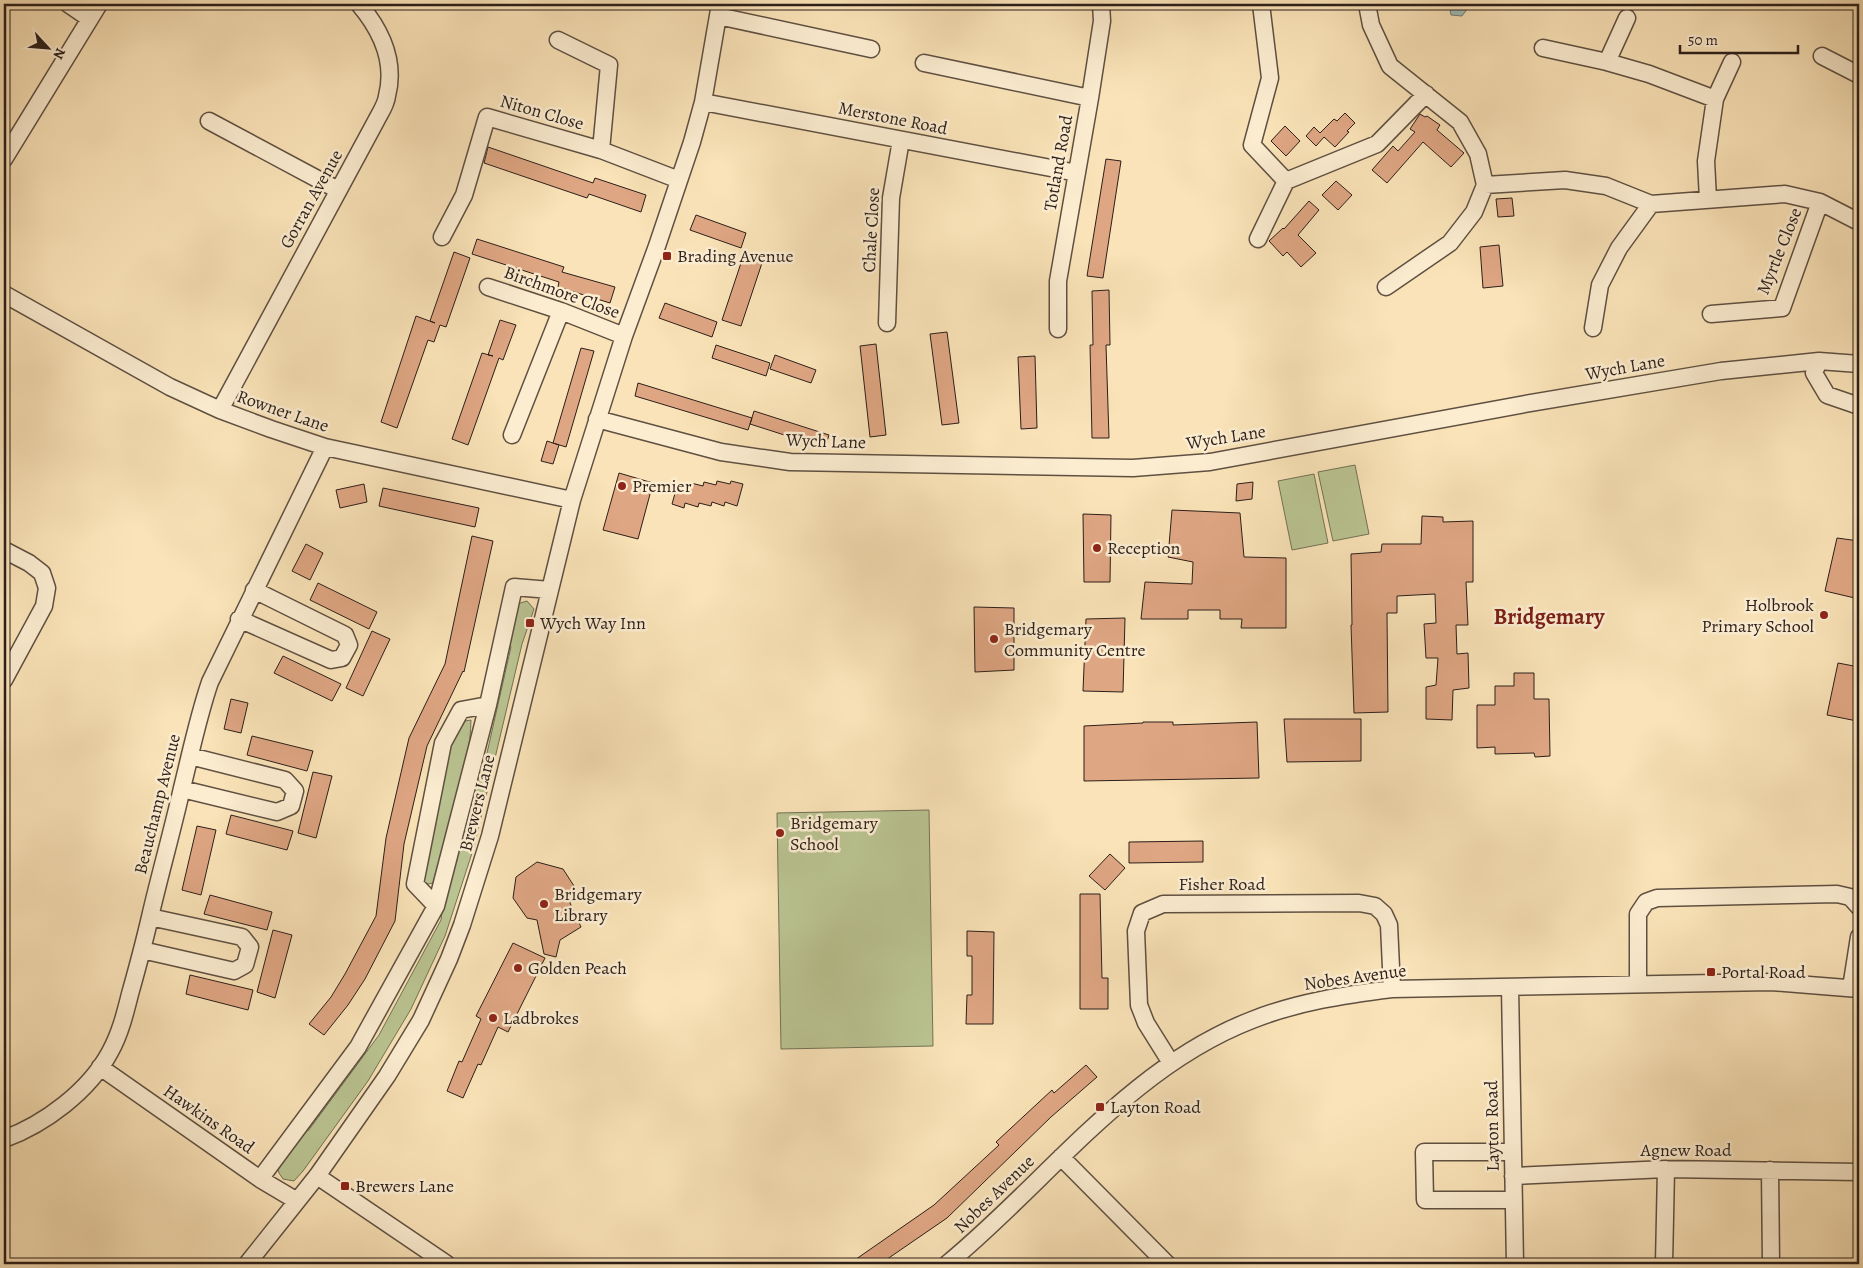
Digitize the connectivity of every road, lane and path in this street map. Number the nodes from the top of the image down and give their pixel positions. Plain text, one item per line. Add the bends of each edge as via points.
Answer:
1 (68, 4) edge
2 (99, 4) edge
3 (359, 4) edge
4 (1101, 4) edge
5 (1261, 4) edge
6 (1367, 4) edge
7 (719, 10) edge
8 (90, 18) junction
9 (1628, 18) dead end
10 (558, 40) dead end
11 (1543, 48) dead end
12 (871, 49) dead end
13 (1822, 56) dead end
14 (1607, 62) junction
15 (1732, 62) dead end
16 (924, 64) dead end
17 (1859, 75) edge
18 (1426, 94) junction
19 (1090, 98) junction
20 (1715, 100) junction
21 (702, 102) junction
22 (209, 121) dead end
23 (902, 140) junction
24 (601, 150) junction
25 (4, 159) edge
26 (1077, 173) junction
27 (679, 180) junction
28 (1286, 181) junction
29 (1485, 185) junction
30 (338, 190) junction
31 (1708, 199) junction
32 (1820, 202) junction
33 (1652, 204) junction
34 (1859, 222) edge
35 (442, 237) dead end
36 (1258, 238) dead end
37 (488, 287) dead end
38 (1386, 287) dead end
39 (4, 294) edge
40 (561, 311) junction
41 (1711, 314) dead end
42 (886, 323) dead end
43 (1593, 328) dead end
44 (1058, 329) dead end
45 (624, 336) junction
46 (1819, 361) junction
47 (1859, 364) edge
48 (1859, 406) edge
49 (220, 410) junction
50 (597, 419) junction
51 (512, 435) dead end
52 (325, 447) junction
53 (572, 500) junction
54 (4, 550) edge
55 (254, 590) junction
56 (550, 590) junction
57 (239, 619) junction
58 (4, 680) edge
59 (488, 705) junction
60 (190, 756) junction
61 (182, 789) junction
62 (436, 906) junction
63 (1859, 907) edge
64 (150, 917) junction
65 (1859, 936) edge
66 (142, 950) junction
67 (1638, 984) junction
68 (1510, 987) junction
69 (1855, 988) edge
70 (1392, 989) junction
71 (1171, 1063) junction
72 (100, 1067) junction
73 (4, 1139) edge
74 (1513, 1152) junction
75 (1061, 1157) junction
76 (1666, 1169) junction
77 (1770, 1170) junction
78 (1859, 1172) edge
79 (316, 1176) junction
80 (1513, 1176) junction
81 (260, 1179) junction
82 (1514, 1200) junction
83 (297, 1201) junction
84 (247, 1264) edge
85 (447, 1264) edge
86 (947, 1264) edge
87 (1167, 1264) edge
88 (1514, 1264) edge
89 (1664, 1264) edge
90 (1771, 1264) edge

1 - 8 street
2 - 8 street
3 - 30 street, Gorran Avenue via 383,41 390,68 387,97
4 - 19 street, Totland Road via 1102,21
5 - 28 street via 1270,78 1252,145
6 - 18 street via 1371,25 1390,66
7 - 12 street
7 - 21 street
8 - 25 street
9 - 14 street
10 - 24 street via 608,65
11 - 14 street
13 - 17 street
14 - 20 street via 1649,74
15 - 20 street
16 - 19 street
18 - 28 street via 1377,144
18 - 29 street via 1460,122 1478,154
19 - 26 street, Totland Road
20 - 31 street via 1706,161
21 - 23 street, Merstone Road
21 - 27 street
22 - 30 street
23 - 26 street, Merstone Road
23 - 42 street, Chale Close via 890,198
24 - 27 street, Niton Close
24 - 35 street, Niton Close via 487,116 464,195
26 - 44 street, Totland Road via 1058,281
27 - 45 street
28 - 36 street
29 - 33 street via 1565,180 1606,186
29 - 38 street via 1474,212 1450,243
30 - 49 street, Gorran Avenue
31 - 32 street via 1785,194
31 - 33 street
32 - 34 street
32 - 41 street, Myrtle Close via 1782,308
33 - 43 street via 1619,248 1600,285
37 - 40 street, Birchmore Close
39 - 49 street, Rowner Lane via 170,387
40 - 45 street, Birchmore Close
40 - 51 street
45 - 50 street
46 - 47 street, Wych Lane
46 - 48 street via 1814,374 1827,395
46 - 50 street, Wych Lane via 1721,371 1210,462 1133,468 790,462 722,452
49 - 52 street, Rowner Lane
50 - 53 street
52 - 53 street, Rowner Lane
52 - 55 street, Beauchamp Avenue
53 - 56 street, Brewers Lane
54 - 58 street via 42,573 46,588 44,606
55 - 57 street, Beauchamp Avenue
55 - 57 street via 345,635 349,645 342,658 330,660
56 - 59 street via 514,587
56 - 79 street, Brewers Lane via 488,843 471,902 449,959 420,1020 387,1076
57 - 60 street, Beauchamp Avenue via 210,682
59 - 62 street
59 - 62 street via 461,710 443,743 415,884
60 - 61 street, Beauchamp Avenue
60 - 61 street via 285,780 295,791 291,806 277,812
61 - 64 street, Beauchamp Avenue
62 - 81 street via 358,1047
63 - 67 street via 1850,897 1837,894 1657,898 1646,902 1638,914
64 - 66 street, Beauchamp Avenue
64 - 66 street via 242,937 250,947 246,965 234,971
65 - 69 street
66 - 72 street, Beauchamp Avenue via 118,1035
67 - 68 street, Nobes Avenue
67 - 69 street, Nobes Avenue via 1771,982
68 - 70 street, Nobes Avenue
68 - 74 street, Layton Road
70 - 71 street, Nobes Avenue via 1299,1004 1255,1018 1210,1039
70 - 71 street, Fisher Road via 1389,925 1375,906 1359,903 1163,904 1142,913 1136,931 1139,1005 1146,1023
71 - 75 street, Nobes Avenue
72 - 73 street, Beauchamp Avenue via 63,1106 19,1134
72 - 81 street, Hawkins Road
74 - 80 street, Layton Road
74 - 82 street via 1424,1152 1425,1200
75 - 86 street, Nobes Avenue
75 - 87 street
76 - 77 street, Agnew Road
76 - 80 street, Agnew Road
76 - 89 street
77 - 78 street, Agnew Road
77 - 90 street
79 - 83 street, Brewers Lane
79 - 85 street
80 - 82 street, Layton Road
81 - 83 street, Hawkins Road
82 - 88 street, Layton Road
83 - 84 street, Brewers Lane

